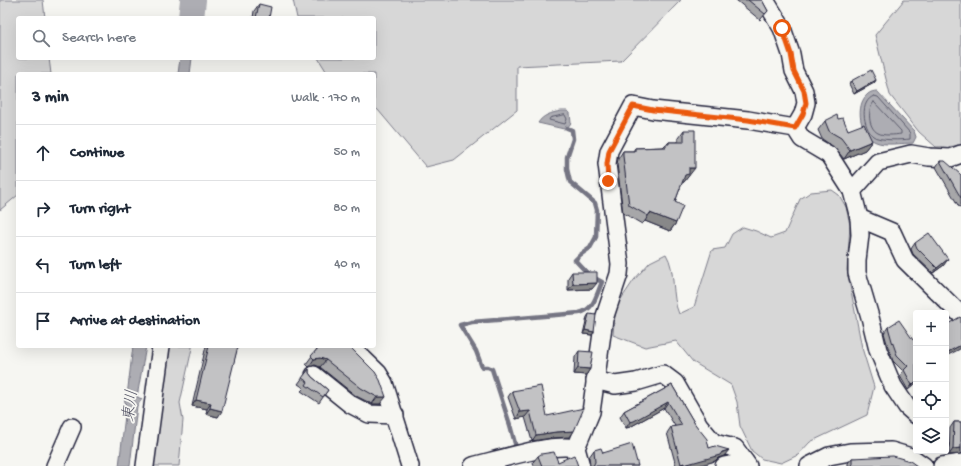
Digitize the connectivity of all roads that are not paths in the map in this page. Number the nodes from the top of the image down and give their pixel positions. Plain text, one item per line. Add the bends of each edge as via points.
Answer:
1 (765, 0) edge
2 (795, 128) junction
3 (961, 154) edge
4 (852, 190) junction
5 (859, 218) junction
6 (961, 315) edge
7 (161, 348) edge
8 (352, 348) edge
9 (314, 375) dead end
10 (596, 380) junction
11 (913, 412) edge
12 (395, 415) junction
13 (72, 427) dead end
14 (576, 448) junction
15 (914, 458) edge
16 (961, 463) edge
17 (746, 464) edge
18 (55, 466) edge
19 (145, 466) edge
20 (410, 466) edge
21 (473, 466) edge
22 (581, 466) edge
23 (724, 466) edge
24 (809, 466) edge
25 (942, 466) edge

1 - 2 street via 782,28 794,71 804,91 806,103
2 - 4 street via 802,139 829,155
2 - 10 street via 633,106 609,151 607,164 620,264 604,319
3 - 4 street via 950,158 929,158 911,154 878,162
4 - 5 street
5 - 6 street via 892,232 905,260
5 - 11 street via 857,273 878,350 893,386
7 - 19 street
8 - 12 street via 378,373
9 - 12 street via 350,404 369,414
10 - 14 street via 591,412
10 - 17 street via 615,385 663,374 675,383 699,424 714,443 735,448
12 - 20 street
13 - 18 street
14 - 21 street via 567,446 528,452
14 - 22 street
15 - 24 street via 891,451 850,452 829,456
16 - 25 street
17 - 23 street

